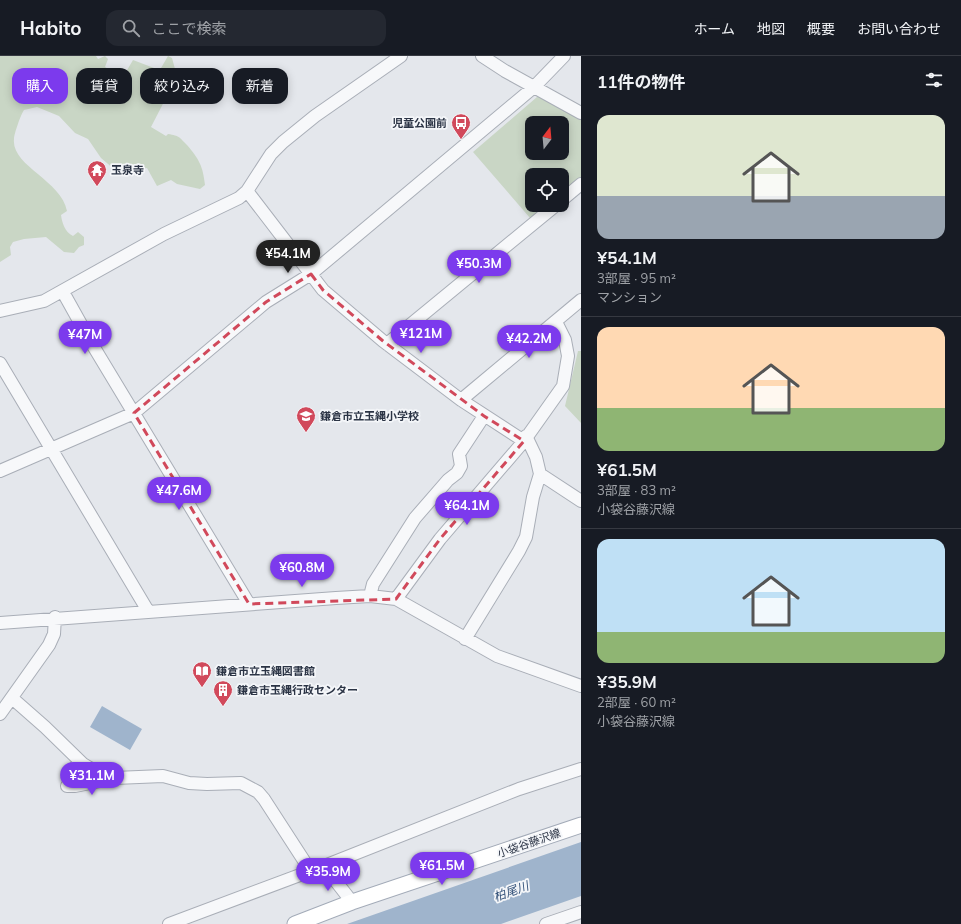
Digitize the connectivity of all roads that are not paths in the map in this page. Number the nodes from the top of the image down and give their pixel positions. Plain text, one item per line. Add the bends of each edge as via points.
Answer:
1 (401, 56) edge
2 (482, 56) edge
3 (564, 56) edge
4 (534, 87) junction
5 (581, 113) edge
6 (581, 184) edge
7 (247, 191) junction
8 (569, 194) edge
9 (547, 212) edge
10 (311, 274) junction
11 (63, 292) junction
12 (581, 300) edge
13 (0, 311) edge
14 (556, 322) junction
15 (387, 344) junction
16 (0, 362) edge
17 (461, 400) junction
18 (134, 413) junction
19 (484, 416) junction
20 (525, 439) junction
21 (52, 449) junction
22 (0, 471) edge
23 (540, 474) junction
24 (581, 501) edge
25 (370, 596) junction
26 (396, 599) junction
27 (249, 604) junction
28 (148, 611) junction
29 (55, 617) junction
30 (0, 623) edge
31 (465, 639) junction
32 (581, 686) edge
33 (12, 698) junction
34 (0, 714) edge
35 (77, 758) junction
36 (581, 769) edge
37 (115, 778) junction
38 (581, 825) edge
39 (324, 866) junction
40 (310, 870) junction
41 (352, 902) junction
42 (581, 912) edge
43 (562, 921) edge
44 (169, 924) edge
45 (295, 924) edge
46 (546, 924) edge

1 - 7 street via 283,142 271,154
2 - 4 street
3 - 4 street
4 - 5 street
4 - 10 street
6 - 8 street
7 - 10 street
7 - 11 street via 239,198 132,252
9 - 15 street
10 - 15 street via 323,290
10 - 18 street via 266,302
11 - 13 street via 44,301
11 - 18 street
12 - 14 street
14 - 17 street
14 - 20 street via 565,340 568,356 566,376 563,386
15 - 17 street
16 - 21 street
17 - 19 street
18 - 21 street
18 - 27 street
19 - 20 street
19 - 25 street via 459,454 461,466 457,473 415,518 373,584
20 - 23 street via 536,457
20 - 26 street via 440,539
21 - 22 street
21 - 28 street
23 - 24 street
23 - 31 street via 522,547
25 - 26 street
25 - 27 street
26 - 31 street
27 - 28 street
28 - 29 street
29 - 30 street
29 - 33 street via 54,634 49,645
31 - 32 street via 497,656
33 - 34 street
33 - 35 street
35 - 37 street via 98,773
35 - 37 street via 79,771 67,786
36 - 39 street via 519,789
37 - 40 street via 163,776 189,783 241,783 251,787 264,799
38 - 41 main road, 小袋谷藤沢線
39 - 40 street
39 - 41 street
40 - 44 street
41 - 45 main road, 小袋谷藤沢線
42 - 43 street
43 - 46 street

